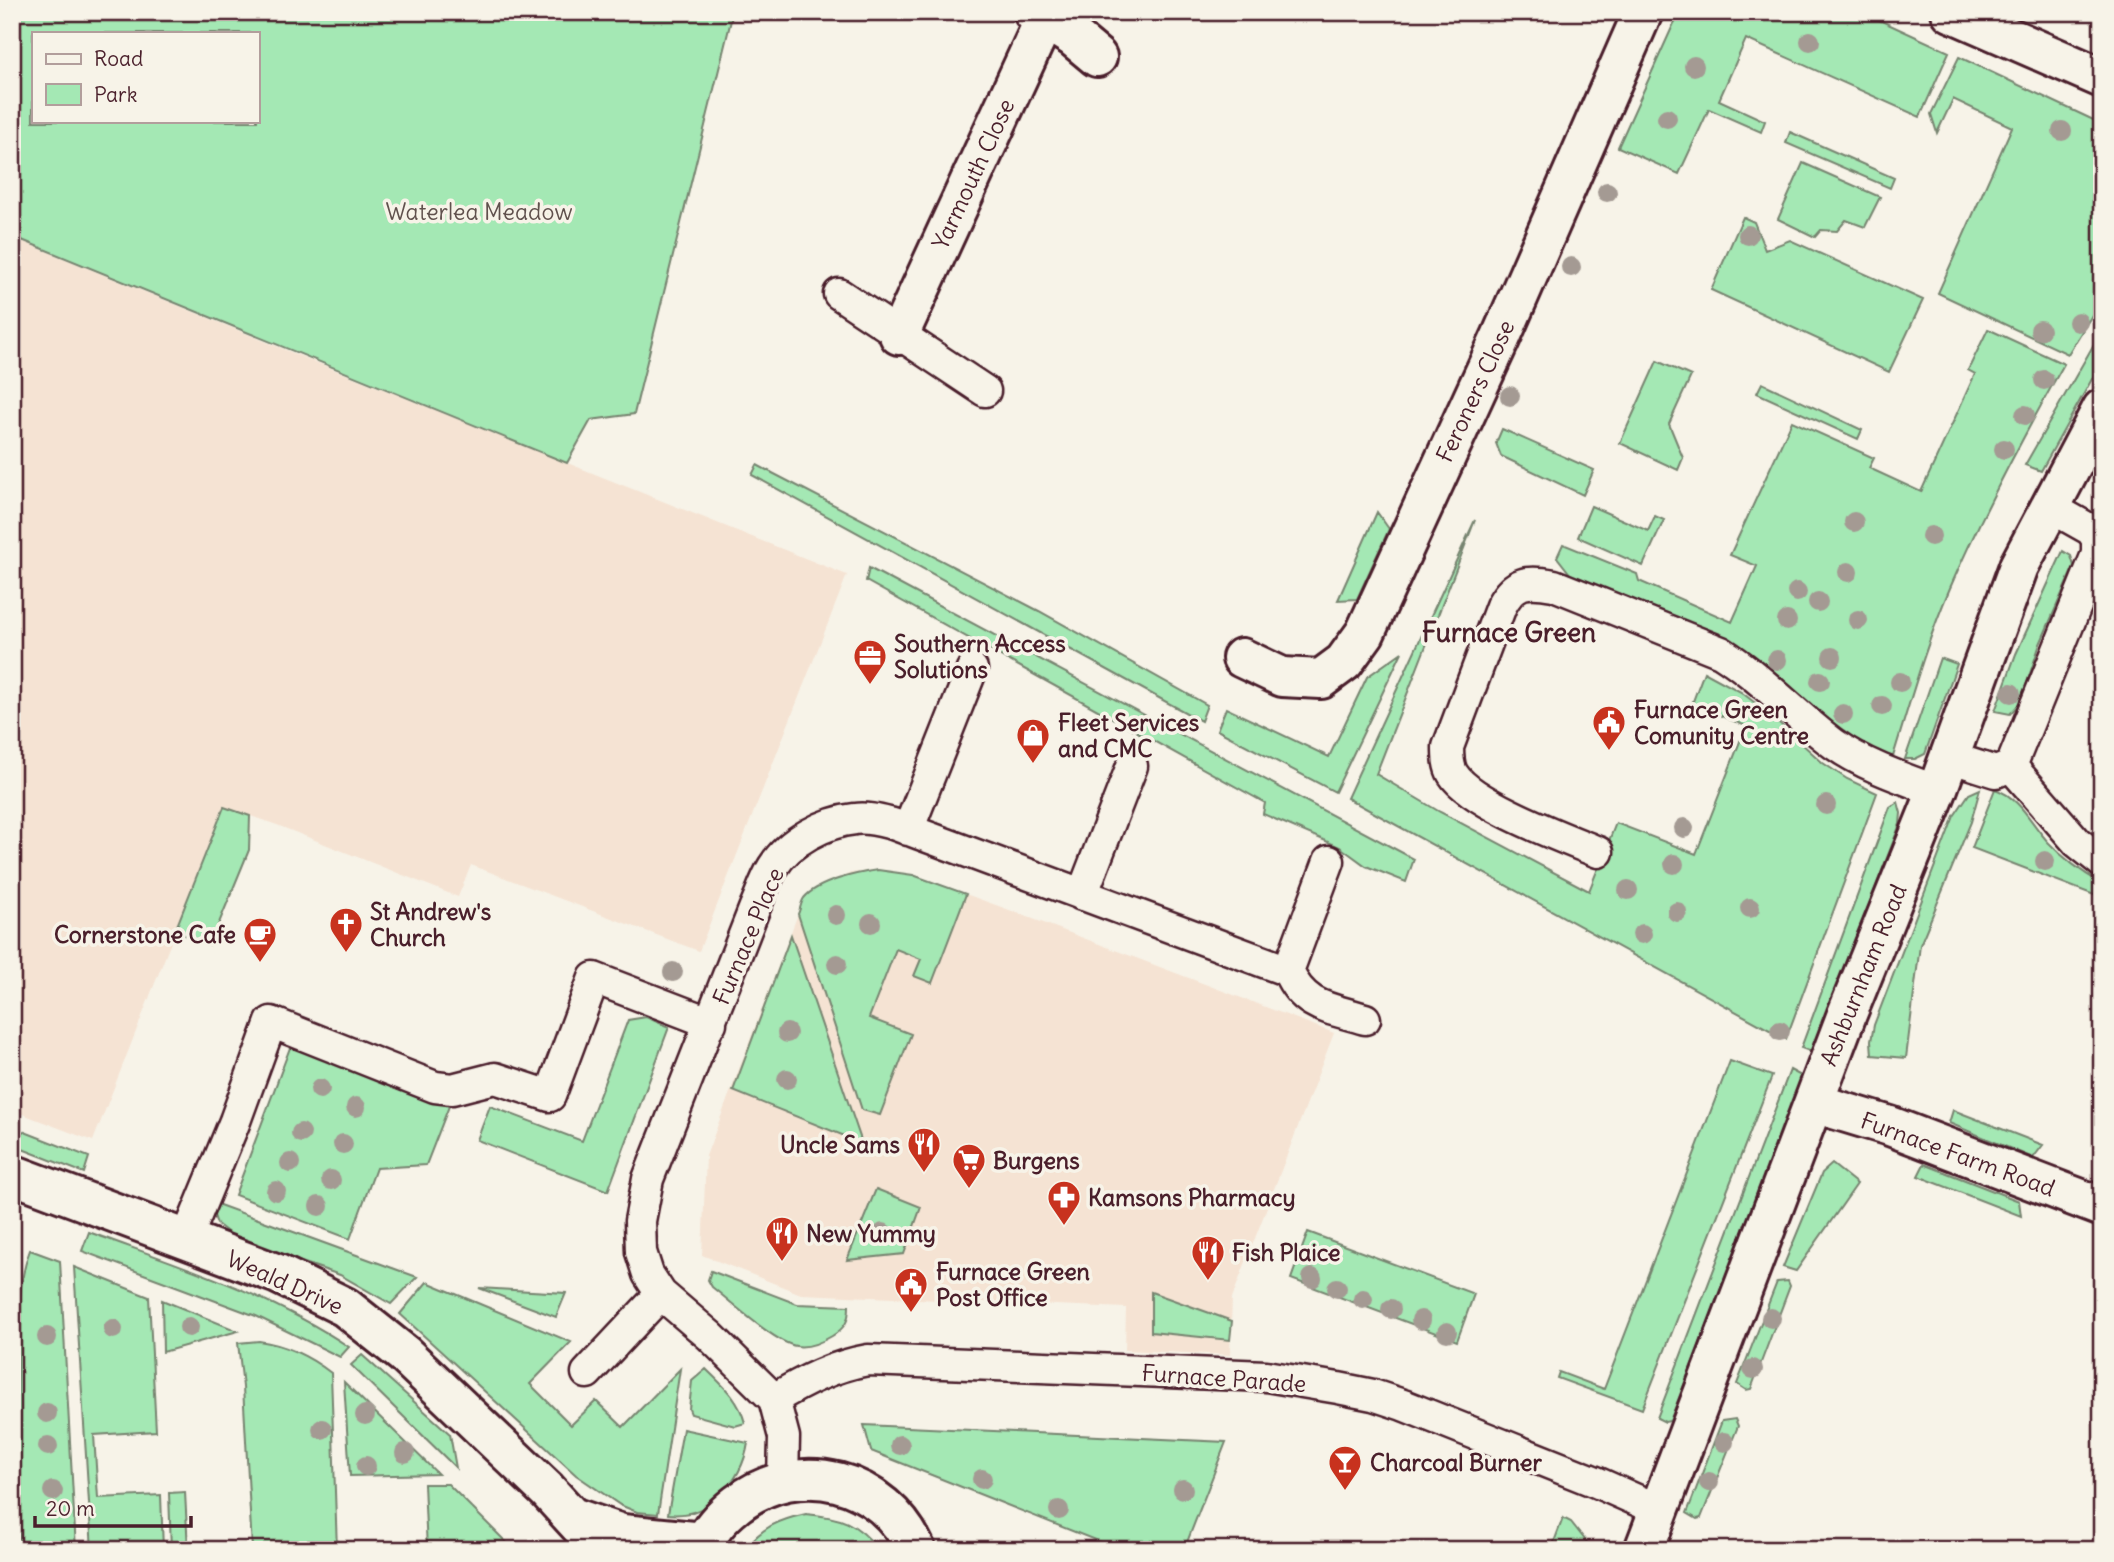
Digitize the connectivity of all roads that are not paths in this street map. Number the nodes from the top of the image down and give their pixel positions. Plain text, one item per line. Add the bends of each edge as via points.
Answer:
1 (1643, 12) edge
2 (1951, 12) edge
3 (1042, 14) edge
4 (1097, 57) dead end
5 (2102, 78) edge
6 (839, 294) dead end
7 (899, 335) junction
8 (985, 391) dead end
9 (2102, 409) edge
10 (2050, 507) junction
11 (1242, 658) dead end
12 (972, 669) dead end
13 (1132, 766) dead end
14 (2011, 766) junction
15 (1943, 774) junction
16 (908, 830) junction
17 (1598, 852) dead end
18 (1329, 861) dead end
19 (2102, 862) edge
20 (1082, 895) junction
21 (1288, 971) junction
22 (1365, 1019) dead end
23 (711, 1024) junction
24 (1814, 1103) junction
25 (12, 1174) edge
26 (2102, 1207) edge
27 (186, 1240) junction
28 (661, 1294) junction
29 (587, 1373) dead end
30 (774, 1399) junction
31 (783, 1480) junction
32 (1659, 1510) junction
33 (575, 1518) junction
34 (703, 1546) edge
35 (602, 1550) edge
36 (916, 1550) edge
37 (1644, 1550) edge

1 - 11 street, Feroners Close via 1365,633 1344,663 1321,680 1282,677
2 - 5 street
3 - 4 street
3 - 7 street, Yarmouth Close
6 - 7 lane
7 - 8 lane
9 - 10 street, Ashburnham Road
10 - 14 lane via 2091,530 2097,539 2097,555
10 - 15 street, Ashburnham Road via 2019,566
12 - 16 lane
13 - 20 lane
14 - 15 lane via 1996,772
14 - 19 lane via 2077,842
15 - 17 lane via 1859,759 1721,652 1554,585 1522,583 1508,592 1501,606 1448,747 1448,760 1462,783 1491,803
15 - 24 street, Ashburnham Road
16 - 20 lane, Furnace Place
16 - 23 lane, Furnace Place via 873,819 855,819 817,830 785,853 765,882
18 - 21 lane
20 - 21 lane, Furnace Place
21 - 22 lane via 1295,987 1310,1002
23 - 27 lane via 594,978 550,1096 495,1078 452,1089 435,1087 271,1022
23 - 28 lane, Furnace Place via 648,1179 640,1221 648,1274
24 - 26 street, Furnace Farm Road via 1890,1126
24 - 32 street, Ashburnham Road
25 - 27 street, Weald Drive
27 - 33 street, Weald Drive via 278,1273 345,1307 404,1354
28 - 29 lane
28 - 30 lane, Furnace Place
30 - 31 lane via 784,1437
30 - 32 lane, Furnace Parade via 811,1378 868,1360 1266,1376 1393,1401
31 - 34 street via 751,1493 724,1514
31 - 36 street via 818,1478 853,1486 884,1504 908,1531
32 - 37 street, Ashburnham Road
33 - 34 street, Weald Drive via 622,1534
33 - 35 street, Weald Drive

